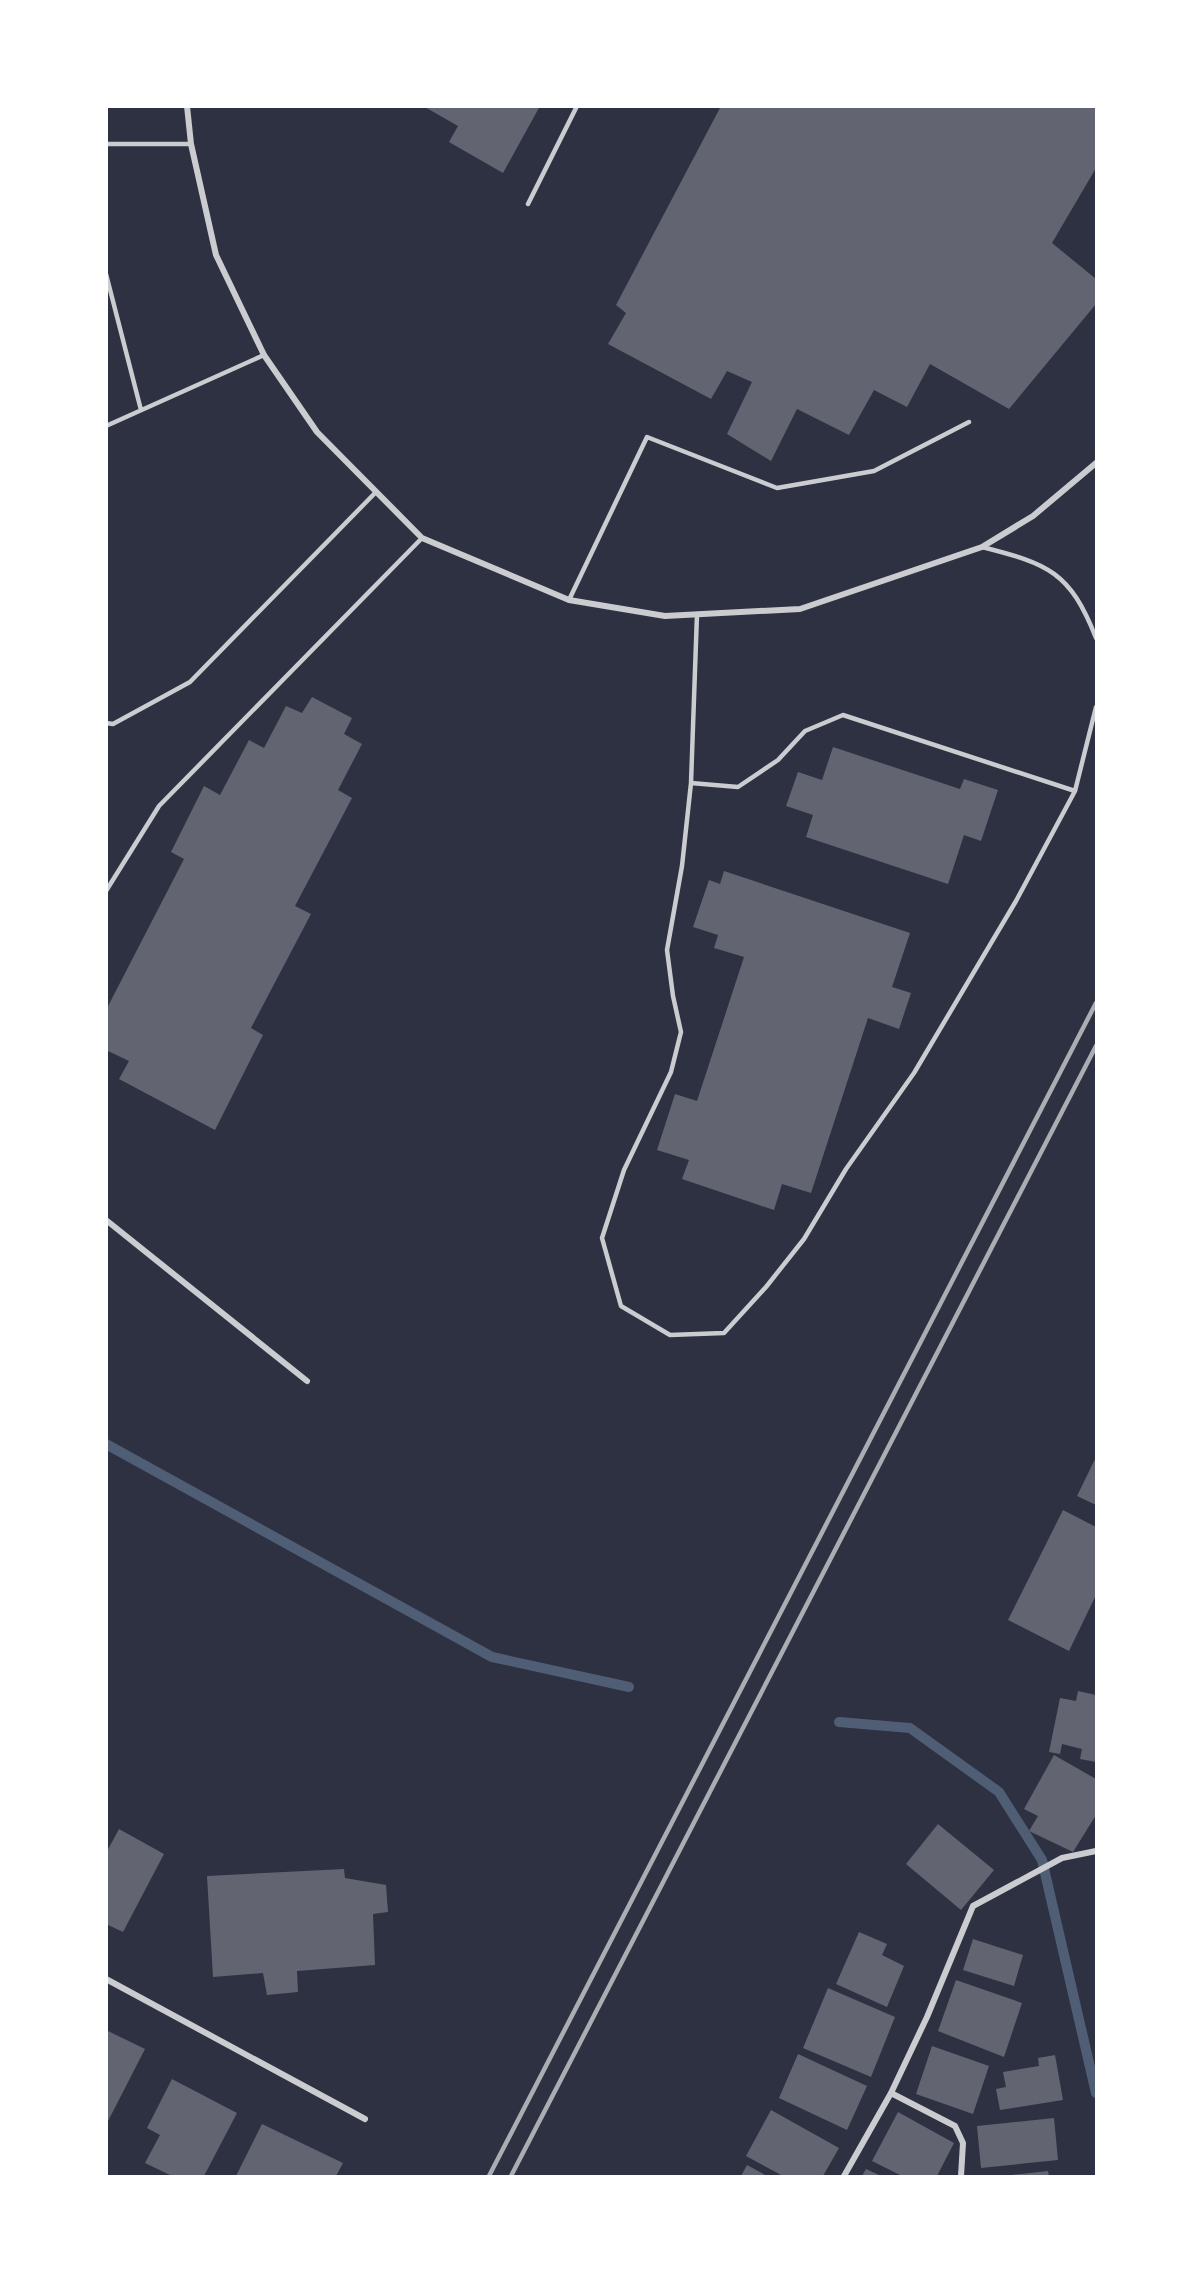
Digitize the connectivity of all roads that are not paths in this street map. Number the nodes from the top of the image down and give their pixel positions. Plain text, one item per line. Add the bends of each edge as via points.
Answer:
1 (187, 106) edge
2 (577, 106) edge
3 (106, 144) edge
4 (191, 144) junction
5 (528, 204) dead end
6 (106, 274) edge
7 (264, 355) junction
8 (141, 410) junction
9 (969, 422) dead end
10 (106, 426) edge
11 (1096, 463) edge
12 (375, 493) junction
13 (422, 538) junction
14 (982, 547) junction
15 (569, 600) junction
16 (697, 614) junction
17 (1096, 638) edge
18 (1096, 707) edge
19 (106, 723) edge
20 (692, 783) junction
21 (1075, 791) junction
22 (106, 891) edge
23 (106, 1220) edge
24 (307, 1381) dead end
25 (1096, 1851) edge
26 (106, 1979) edge
27 (891, 2093) junction
28 (365, 2119) dead end
29 (844, 2176) edge
30 (961, 2176) edge

1 - 4 street
2 - 5 lane
3 - 4 lane
4 - 7 street via 216,255
6 - 8 lane
7 - 8 lane
7 - 12 street via 317,432
8 - 10 lane
9 - 15 lane via 874,471 777,489 647,437
11 - 14 street via 1033,516
12 - 13 street
12 - 19 lane via 190,682 113,724
13 - 15 street
13 - 22 lane via 159,806
14 - 16 street via 800,609
14 - 17 lane via 1026,558 1061,578 1084,608
15 - 16 street via 665,616
16 - 20 lane
18 - 21 lane
20 - 21 lane via 738,787 778,760 805,731 843,715
20 - 21 lane via 667,950 681,1032 672,1072 628,1161 602,1238 621,1306 670,1335 724,1333 804,1239 846,1169 914,1073 1016,901
23 - 24 street
25 - 27 street via 1052,1863 973,1906
26 - 28 street
27 - 29 street
27 - 30 street via 955,2126 963,2144

